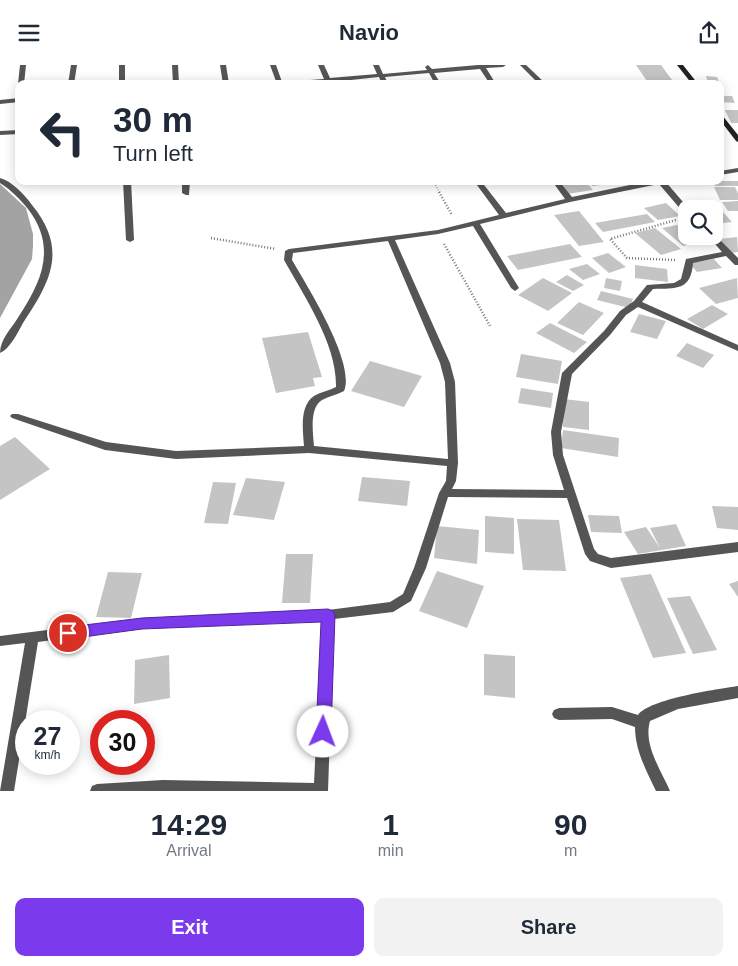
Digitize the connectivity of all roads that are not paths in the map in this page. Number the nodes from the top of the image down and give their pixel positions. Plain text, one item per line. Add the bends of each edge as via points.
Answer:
1 (24, 65) edge
2 (74, 65) edge
3 (122, 65) edge
4 (175, 65) edge
5 (223, 65) edge
6 (273, 65) edge
7 (321, 65) edge
8 (376, 65) edge
9 (502, 65) edge
10 (523, 65) edge
11 (680, 65) edge
12 (482, 66) edge
13 (428, 68) edge
14 (381, 75) junction
15 (22, 80) edge
16 (72, 80) edge
17 (122, 80) edge
18 (176, 80) edge
19 (225, 80) edge
20 (279, 80) edge
21 (327, 80) edge
22 (343, 80) edge
23 (383, 80) edge
24 (436, 80) edge
25 (491, 80) edge
26 (539, 80) edge
27 (692, 80) edge
28 (15, 100) edge
29 (0, 102) edge
30 (724, 121) edge
31 (15, 132) edge
32 (0, 133) edge
33 (738, 140) edge
34 (738, 170) edge
35 (724, 172) edge
36 (0, 181) edge
37 (127, 185) edge
38 (186, 185) edge
39 (480, 185) edge
40 (558, 185) edge
41 (632, 185) edge
42 (664, 185) edge
43 (186, 193) dead end
44 (570, 200) junction
45 (678, 201) edge
46 (503, 215) junction
47 (475, 222) junction
48 (391, 239) junction
49 (130, 240) dead end
50 (720, 245) edge
51 (727, 253) junction
52 (738, 263) edge
53 (515, 288) dead end
54 (637, 303) junction
55 (738, 348) edge
56 (0, 350) edge
57 (15, 416) dead end
58 (308, 449) junction
59 (453, 463) junction
60 (444, 493) junction
61 (571, 494) junction
62 (738, 547) edge
63 (328, 615) junction
64 (32, 638) junction
65 (0, 641) edge
66 (738, 692) edge
67 (559, 713) dead end
68 (642, 723) junction
69 (7, 791) edge
70 (97, 791) edge
71 (321, 791) edge
72 (663, 791) edge

1 - 15 street
2 - 16 street
3 - 17 street
4 - 18 street
5 - 19 street
6 - 20 street
7 - 21 street
8 - 14 street
9 - 12 street
10 - 26 street
11 - 27 street
12 - 13 street
12 - 25 street
13 - 14 street
13 - 24 street
14 - 22 street
14 - 23 street
28 - 29 street
30 - 33 street
31 - 32 street
34 - 35 street
36 - 56 street via 23,197 38,219 50,246 38,288 21,322
37 - 49 street
38 - 43 street
39 - 46 street
40 - 44 street
41 - 44 street
42 - 45 street
44 - 46 street
46 - 47 street
47 - 48 street
47 - 53 street
48 - 58 street via 289,251 288,260 331,342 342,381 341,389 316,399 311,405
48 - 59 street via 445,363 450,382
50 - 51 street
51 - 52 street
51 - 54 street via 689,261 684,281 650,287
54 - 55 street
54 - 61 street via 623,313 567,373 556,432 558,455
57 - 58 street via 105,446 157,453 176,455
58 - 59 street
59 - 60 street via 451,481
60 - 61 street
60 - 63 street via 420,568 407,597 393,607
61 - 62 street via 590,551 602,562
63 - 64 street via 142,623
63 - 71 street
64 - 65 street
64 - 69 street
66 - 68 street via 674,705 650,713
67 - 68 street via 612,713
68 - 72 street via 646,750
70 - 71 street via 163,787

